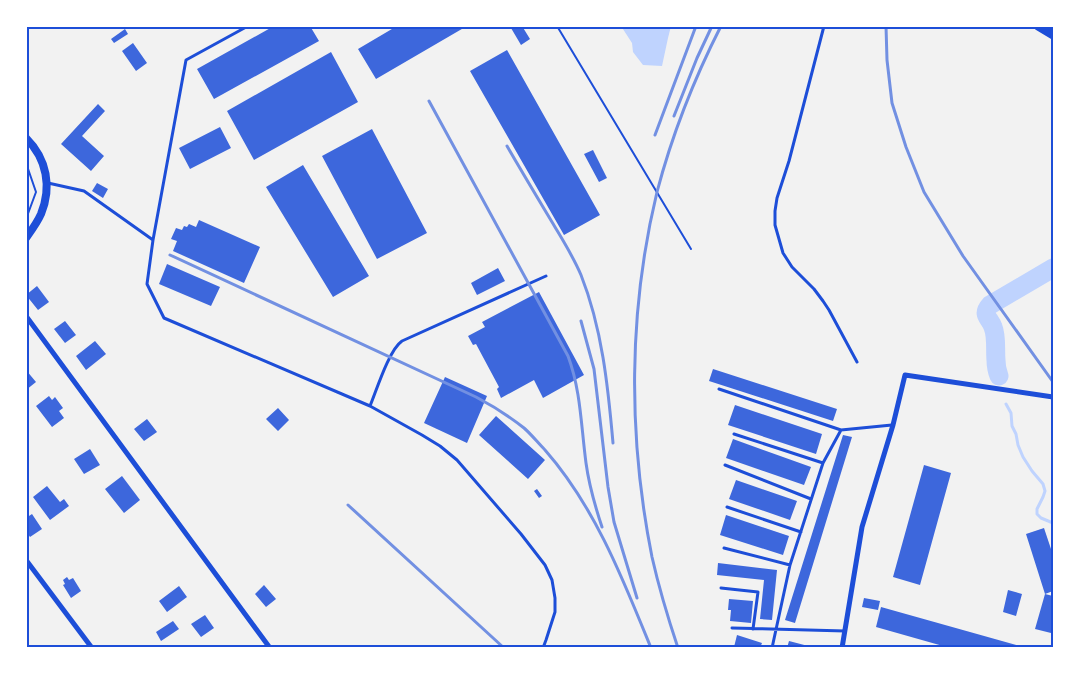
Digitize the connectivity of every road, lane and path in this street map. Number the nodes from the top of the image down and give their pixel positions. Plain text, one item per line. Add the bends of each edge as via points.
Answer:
1 (248, 26) edge
2 (557, 26) edge
3 (824, 26) edge
4 (1038, 26) edge
5 (1053, 35) edge
6 (26, 138) edge
7 (26, 163) edge
8 (47, 183) junction
9 (26, 219) edge
10 (26, 238) edge
11 (153, 240) junction
12 (691, 249) dead end
13 (546, 276) dead end
14 (26, 316) edge
15 (857, 362) dead end
16 (719, 389) dead end
17 (1053, 397) edge
18 (370, 406) junction
19 (893, 424) junction
20 (841, 430) junction
21 (734, 434) dead end
22 (823, 463) junction
23 (724, 465) dead end
24 (811, 499) junction
25 (727, 506) dead end
26 (801, 532) junction
27 (724, 548) dead end
28 (26, 560) edge
29 (790, 565) junction
30 (721, 588) dead end
31 (732, 628) dead end
32 (753, 629) junction
33 (776, 630) junction
34 (845, 631) junction
35 (92, 648) edge
36 (270, 648) edge
37 (543, 648) edge
38 (772, 648) edge
39 (842, 648) edge

1 - 11 lane via 186,60
2 - 12 path
3 - 15 lane via 777,198 775,225 783,253 823,300
4 - 5 main road
6 - 8 street via 43,164
7 - 9 path via 36,192
8 - 10 street via 40,216
8 - 11 lane via 84,191
11 - 18 lane via 147,284 164,318
13 - 18 lane via 402,341 390,356
14 - 36 street
16 - 20 lane
17 - 19 street via 905,375
18 - 37 lane via 440,446 457,460 536,552 552,580 555,598 555,612
19 - 20 lane
19 - 34 street via 862,527
20 - 22 lane
21 - 22 lane
22 - 24 lane
23 - 24 lane
24 - 26 lane
25 - 26 lane
26 - 29 lane
27 - 29 lane
28 - 35 street
29 - 33 lane
30 - 32 lane via 758,592
31 - 32 lane
32 - 33 lane
33 - 34 lane
33 - 38 lane
34 - 39 street

